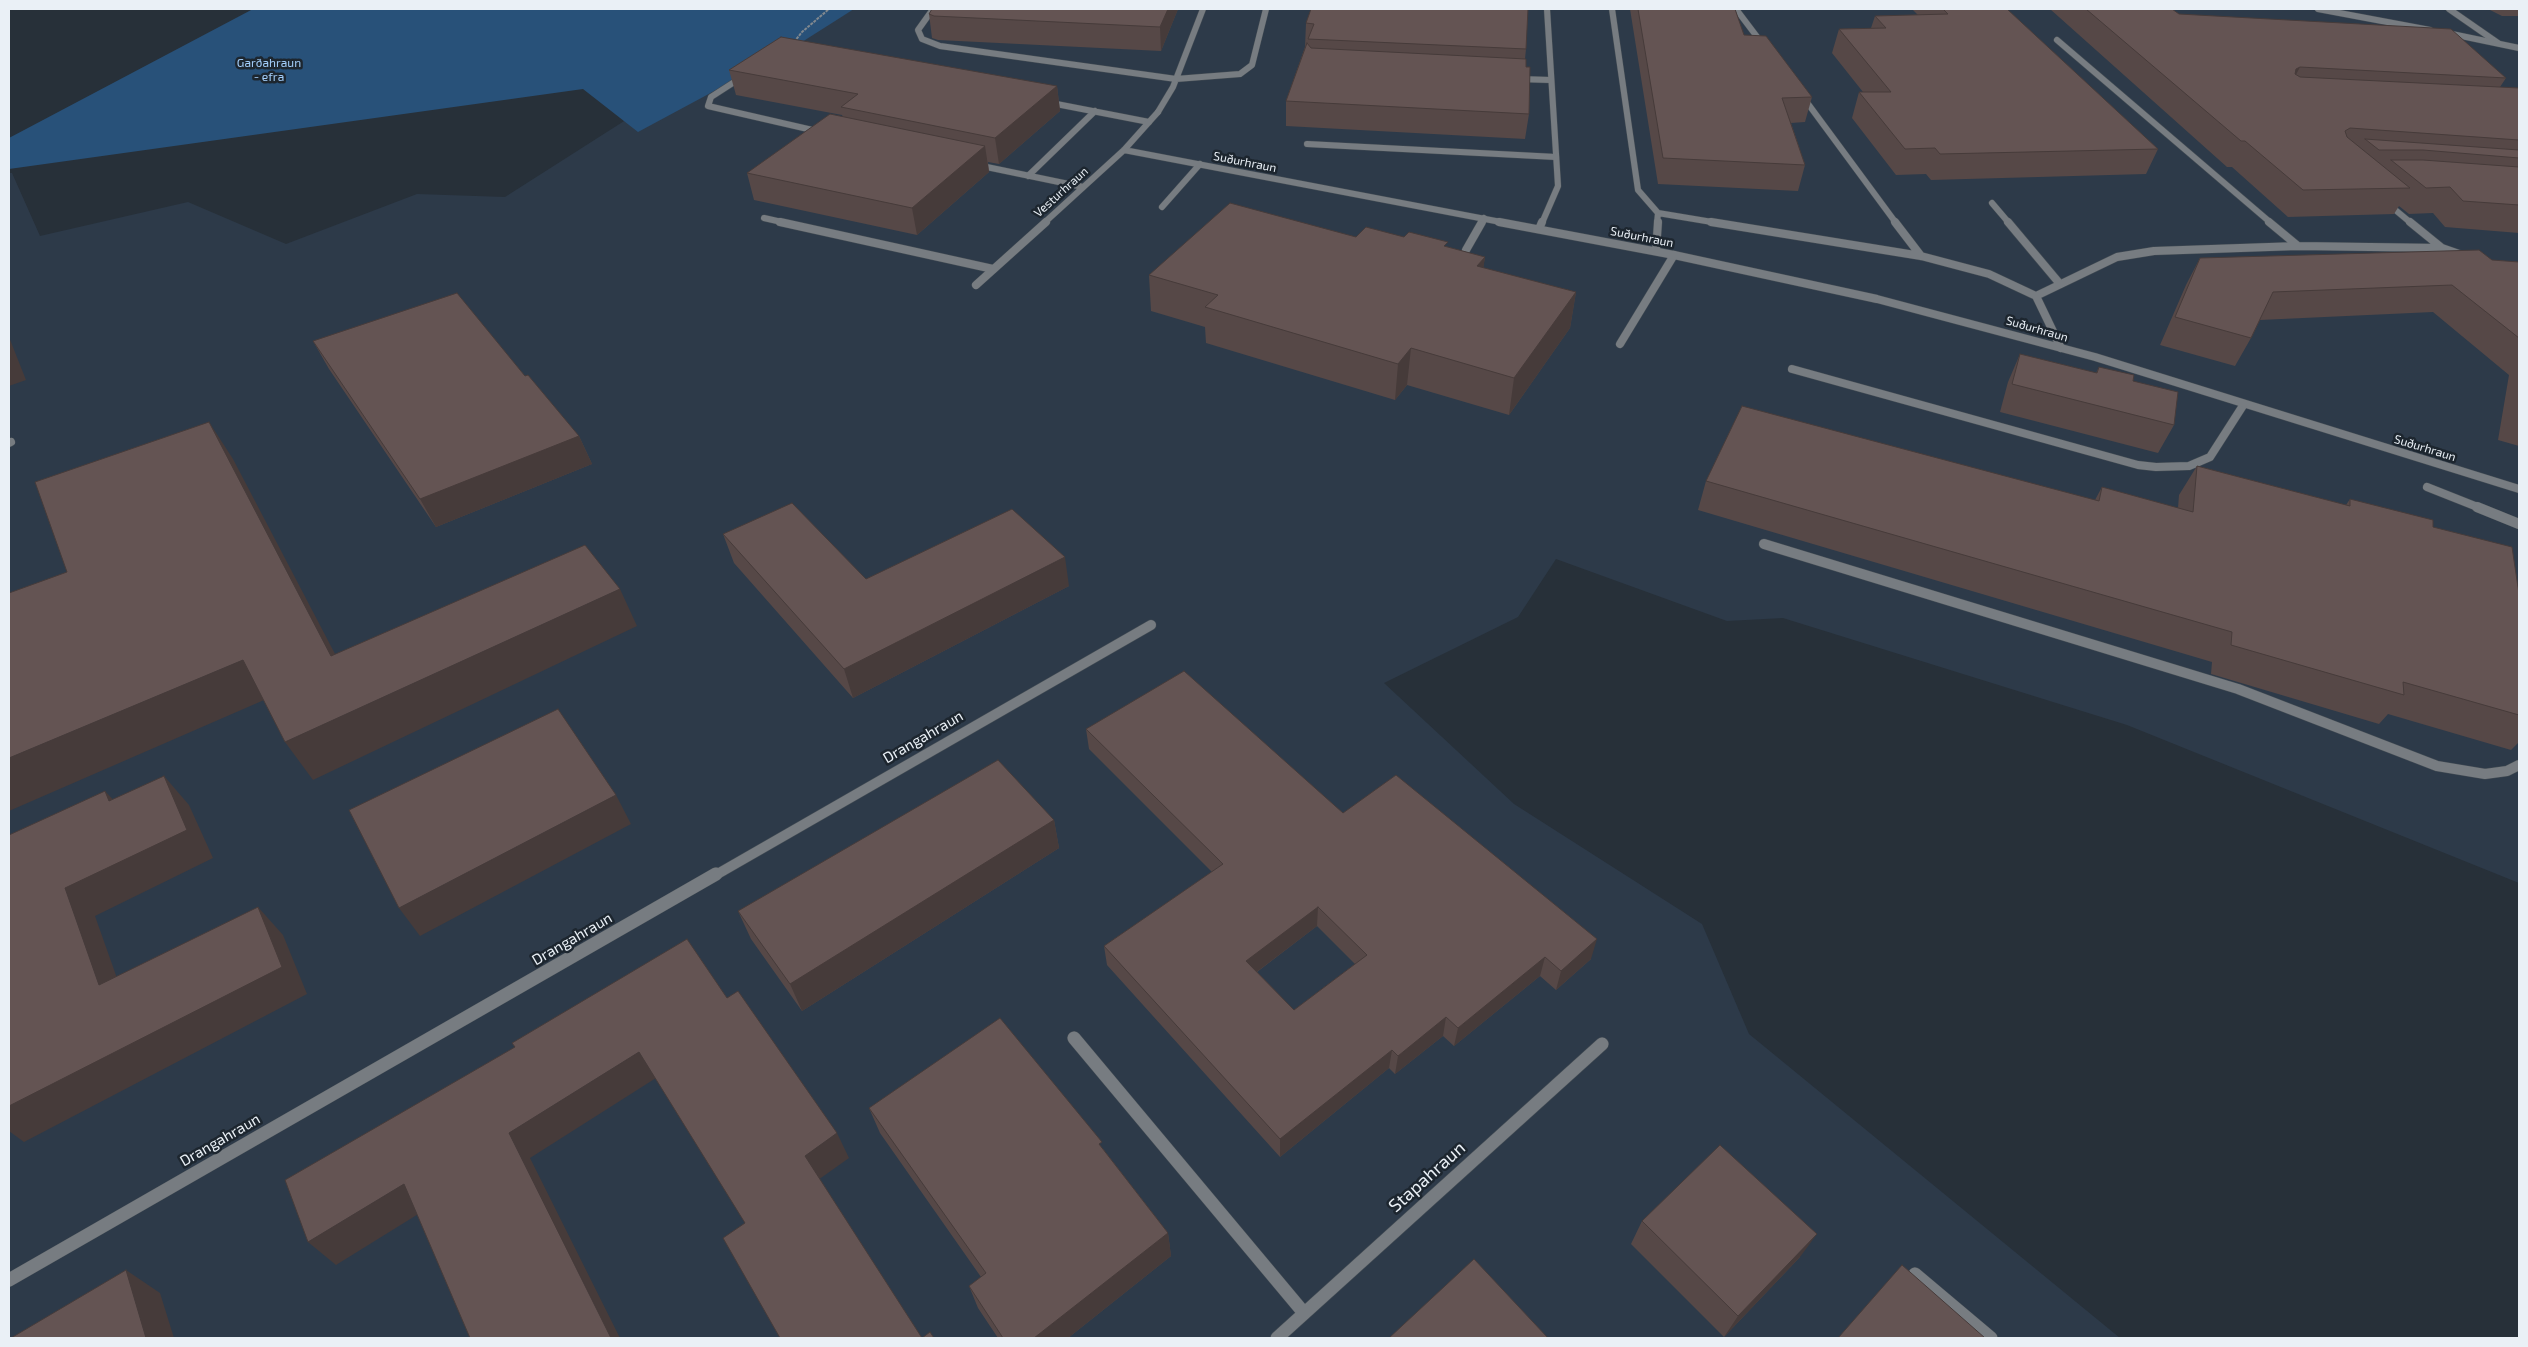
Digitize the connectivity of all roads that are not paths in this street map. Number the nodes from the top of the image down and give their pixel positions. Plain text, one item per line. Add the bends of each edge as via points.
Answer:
1 (933, 9) edge
2 (1203, 9) edge
3 (1266, 9) edge
4 (1547, 9) edge
5 (1612, 9) edge
6 (1736, 9) edge
7 (2318, 9) edge
8 (2449, 9) edge
9 (2057, 40) dead end
10 (2498, 43) junction
11 (2519, 46) edge
12 (1767, 51) edge
13 (749, 73) edge
14 (1513, 78) edge
15 (1176, 79) junction
16 (1552, 80) junction
17 (1797, 90) edge
18 (1038, 100) edge
19 (1095, 111) junction
20 (1149, 122) junction
21 (828, 133) edge
22 (1306, 144) dead end
23 (1124, 150) junction
24 (1556, 157) junction
25 (971, 163) edge
26 (1200, 164) junction
27 (1028, 176) junction
28 (1083, 187) junction
29 (2383, 199) edge
30 (1992, 203) dead end
31 (1162, 207) dead end
32 (1658, 213) junction
33 (764, 218) dead end
34 (1484, 218) junction
35 (1539, 229) junction
36 (2298, 246) junction
37 (2442, 248) junction
38 (1466, 250) edge
39 (1656, 251) junction
40 (1674, 255) junction
41 (1921, 256) junction
42 (2473, 258) edge
43 (993, 269) junction
44 (2060, 284) junction
45 (976, 285) dead end
46 (2036, 296) junction
47 (1620, 344) dead end
48 (2061, 348) junction
49 (1792, 369) dead end
50 (2244, 404) junction
51 (2427, 487) dead end
52 (2519, 489) edge
53 (2519, 524) edge
54 (1764, 544) dead end
55 (1151, 625) dead end
56 (2519, 765) edge
57 (1074, 1038) dead end
58 (1602, 1044) dead end
59 (1915, 1274) edge
60 (9, 1280) edge
61 (1304, 1313) junction
62 (1276, 1338) edge
63 (1991, 1338) edge

1 - 15 street via 918,30 922,39 940,46
2 - 15 street, Vesturhraun
3 - 15 street via 1252,65 1240,74
4 - 16 street
5 - 32 street via 1638,190
6 - 12 street
7 - 10 street
8 - 10 street
9 - 36 street
10 - 11 street
13 - 21 street via 711,97 708,106
14 - 16 street
15 - 20 street, Vesturhraun
16 - 24 street
17 - 41 street
18 - 19 street
19 - 20 street
19 - 27 street
20 - 23 street, Vesturhraun
22 - 24 street
23 - 26 street, Suðurhraun
23 - 28 street, Vesturhraun
24 - 35 street via 1558,186
25 - 27 street
26 - 31 street
26 - 34 street, Suðurhraun
27 - 28 street
28 - 43 street, Vesturhraun
29 - 37 street
30 - 44 street
32 - 39 street
32 - 41 street
33 - 43 street
34 - 35 street, Suðurhraun
34 - 38 street
35 - 39 street, Suðurhraun
36 - 37 street
36 - 44 street via 2138,253 2117,257
37 - 42 street
39 - 40 street, Suðurhraun
40 - 47 street
40 - 48 street, Suðurhraun via 1877,299
41 - 46 street via 1988,274
43 - 45 street, Vesturhraun
44 - 46 street
46 - 48 street
48 - 50 street, Suðurhraun
49 - 50 street via 2138,465 2156,467 2189,466 2210,457
50 - 52 street, Suðurhraun
51 - 53 street
54 - 56 street via 2238,689 2437,766 2485,774 2507,772
55 - 60 street, Drangahraun
57 - 61 street
58 - 61 street, Stapahraun
59 - 63 street
61 - 62 street, Stapahraun

